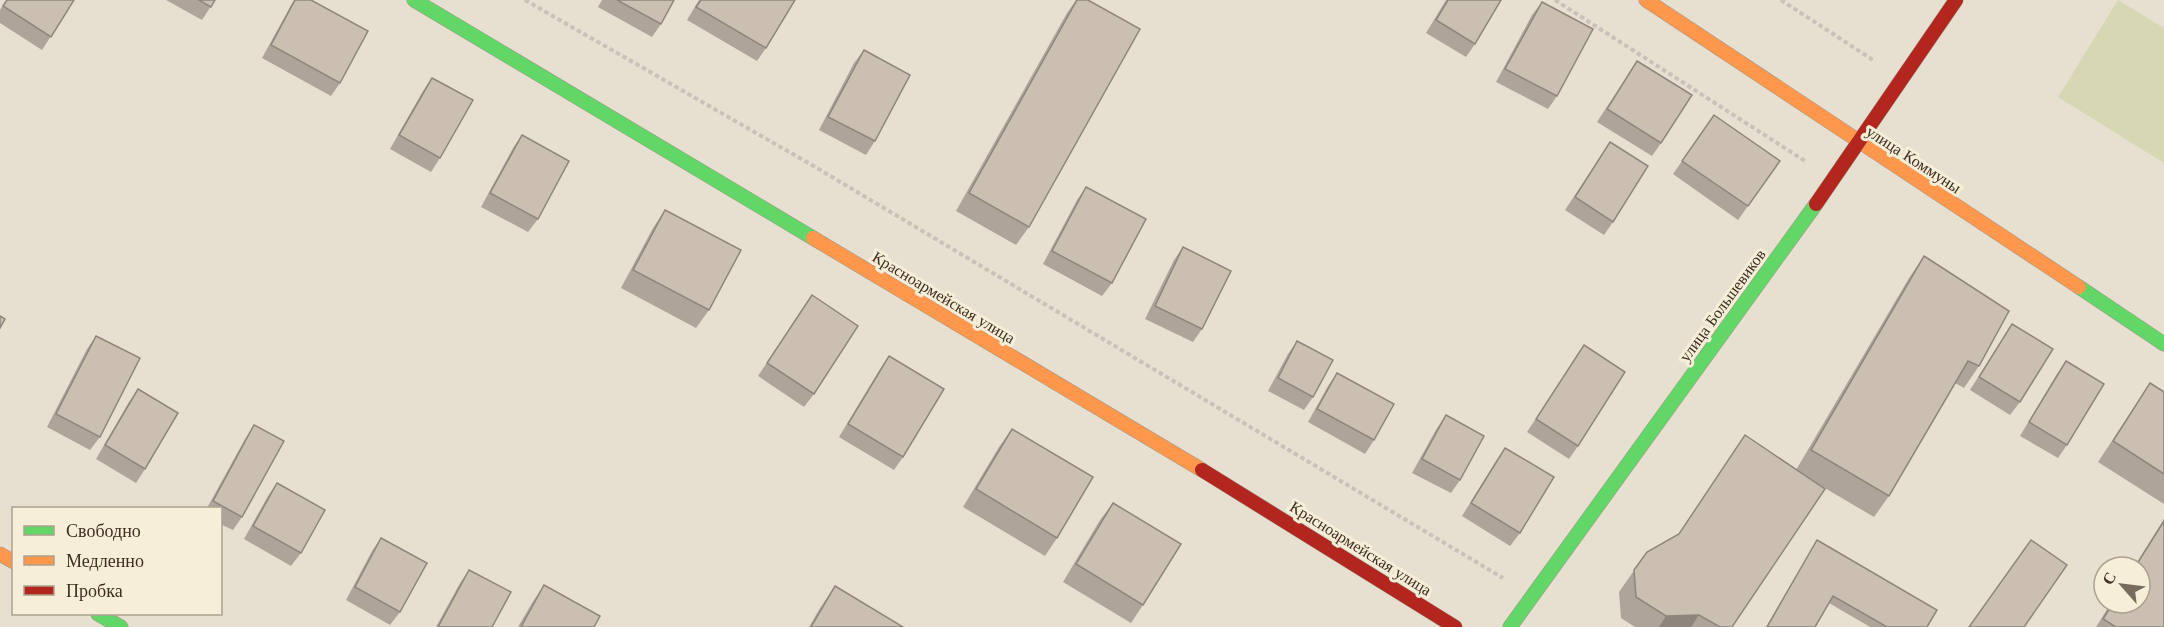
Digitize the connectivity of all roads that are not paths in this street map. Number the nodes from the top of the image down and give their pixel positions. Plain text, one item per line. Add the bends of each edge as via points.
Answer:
1 (414, 0) edge
2 (1646, 0) edge
3 (1956, 0) edge
4 (1859, 143) junction
5 (2164, 344) edge
6 (100, 615) edge
7 (121, 627) edge
8 (1455, 627) edge
9 (1510, 627) edge

1 - 8 street, Красноармейская улица via 1285,520
2 - 4 street, улица Коммуны
3 - 4 street, улица Большевиков
4 - 5 street, улица Коммуны
4 - 9 street, улица Большевиков
6 - 7 street

